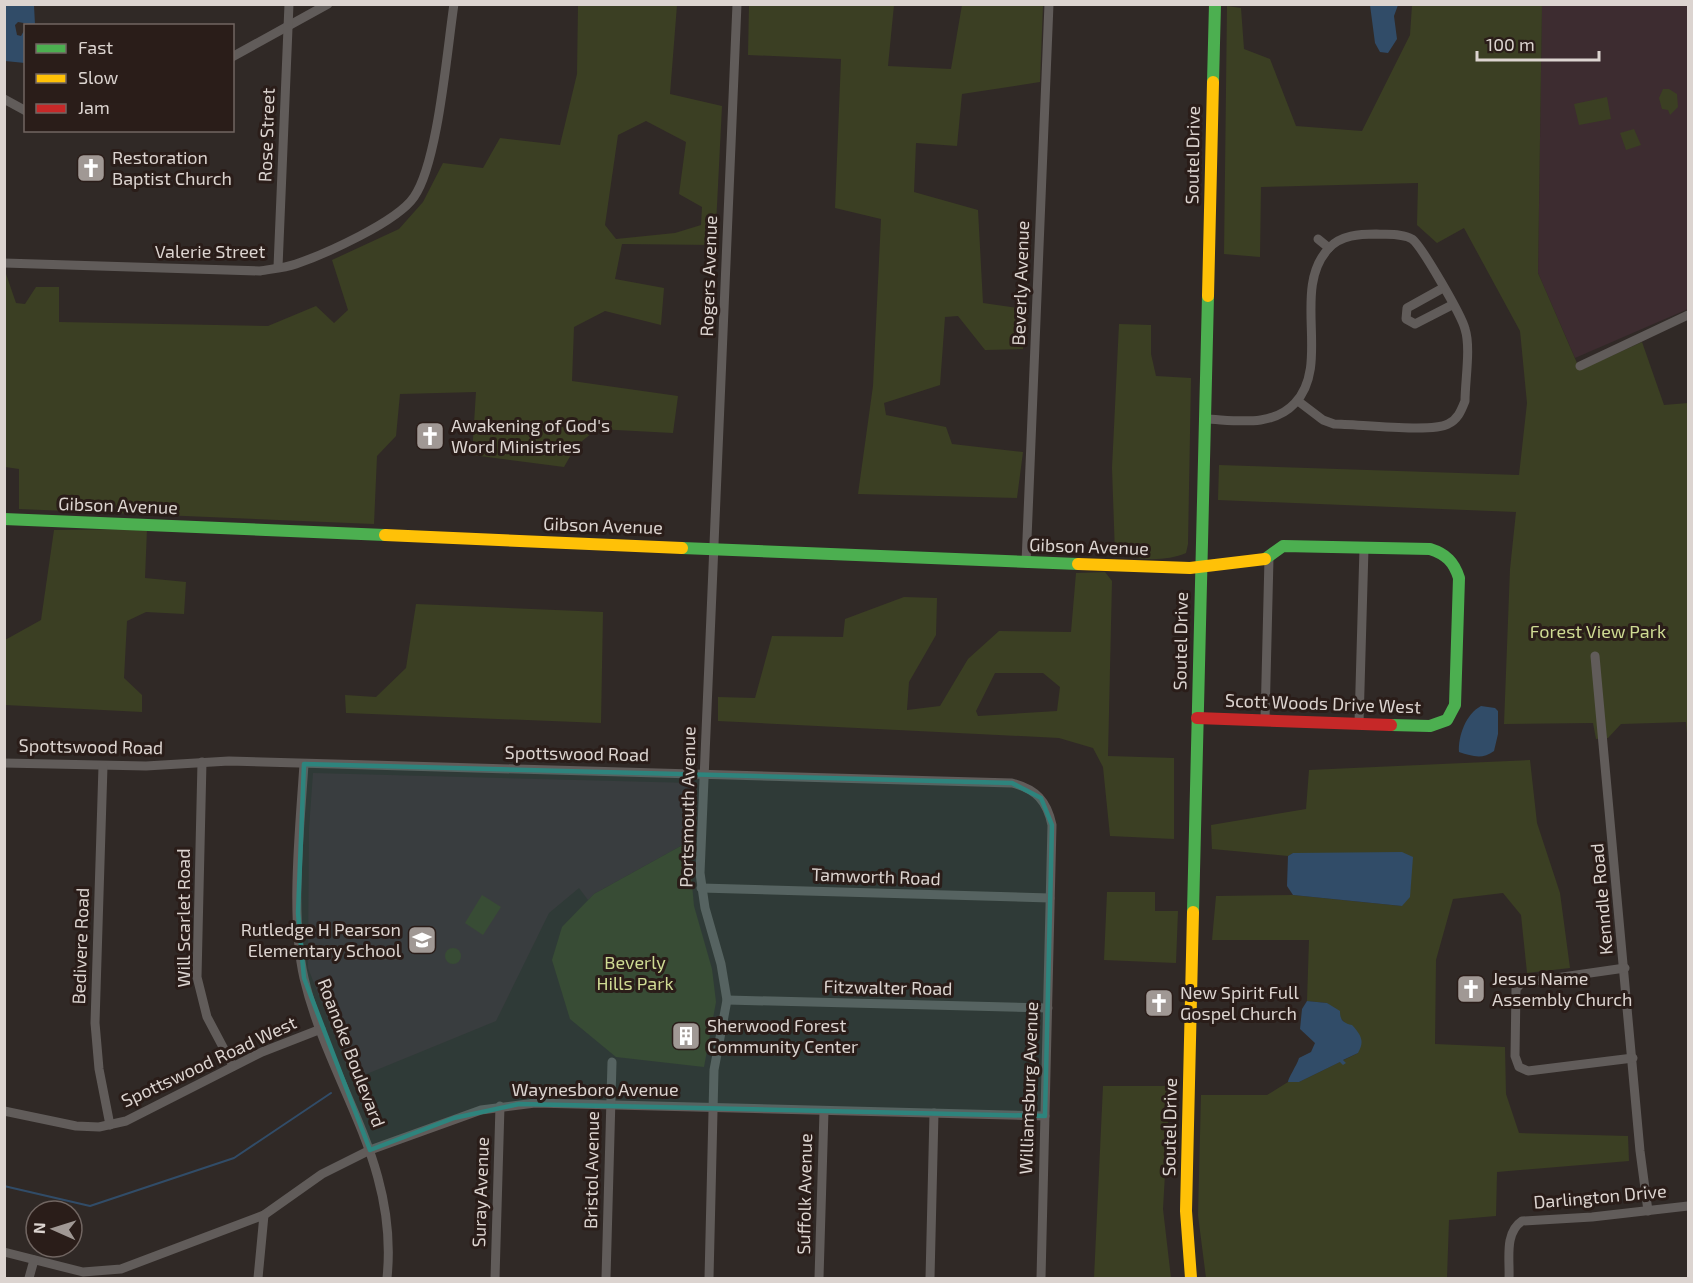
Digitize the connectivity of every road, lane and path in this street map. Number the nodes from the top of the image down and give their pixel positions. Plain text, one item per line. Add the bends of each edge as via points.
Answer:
1 (289, 4) edge
2 (328, 4) edge
3 (454, 4) edge
4 (737, 4) edge
5 (1049, 4) edge
6 (1215, 4) edge
7 (288, 26) junction
8 (234, 56) edge
9 (4, 99) edge
10 (24, 110) edge
11 (1318, 239) dead end
12 (1329, 249) junction
13 (4, 263) edge
14 (279, 267) junction
15 (1443, 288) junction
16 (1452, 305) junction
17 (1689, 315) edge
18 (1580, 366) dead end
19 (1298, 401) junction
20 (1205, 419) junction
21 (4, 519) edge
22 (714, 548) junction
23 (1364, 548) junction
24 (1269, 558) junction
25 (1026, 563) junction
26 (1200, 565) junction
27 (1595, 656) dead end
28 (1197, 718) junction
29 (1265, 720) junction
30 (1447, 720) joint
31 (1359, 723) junction
32 (202, 762) junction
33 (4, 763) edge
34 (304, 764) junction
35 (103, 766) junction
36 (704, 774) junction
37 (701, 888) junction
38 (1050, 898) junction
39 (1625, 969) junction
40 (728, 1000) junction
41 (1048, 1008) junction
42 (321, 1029) junction
43 (1633, 1058) junction
44 (612, 1062) dead end
45 (233, 1066) junction
46 (610, 1105) junction
47 (500, 1106) junction
48 (713, 1108) junction
49 (4, 1111) edge
50 (824, 1111) junction
51 (934, 1113) junction
52 (1045, 1116) junction
53 (110, 1125) junction
54 (370, 1150) junction
55 (1689, 1206) edge
56 (1648, 1211) junction
57 (264, 1215) junction
58 (4, 1252) edge
59 (34, 1260) junction
60 (121, 1269) junction
61 (29, 1278) edge
62 (124, 1278) edge
63 (258, 1278) edge
64 (387, 1278) edge
65 (495, 1278) edge
66 (606, 1278) edge
67 (709, 1278) edge
68 (819, 1278) edge
69 (930, 1278) edge
70 (1041, 1278) edge
71 (1191, 1278) edge
72 (1509, 1278) edge

1 - 7 street, Rose Street
2 - 7 street
3 - 14 street, Valerie Street via 435,129 423,180 415,196 401,211 368,231 295,264
4 - 22 street, Rogers Avenue
5 - 25 street, Beverly Avenue
6 - 20 street, Soutel Drive
7 - 8 street
7 - 14 street, Rose Street
9 - 10 street
11 - 12 street
12 - 15 street via 1353,236 1411,238 1423,251
12 - 19 street via 1321,258 1312,284 1310,372
13 - 14 street, Valerie Street via 240,272
15 - 16 street
15 - 16 street via 1407,308 1406,319 1416,324
16 - 19 street via 1467,338 1465,401 1455,420 1439,427 1334,424
17 - 18 street
19 - 20 street via 1272,419
20 - 26 street, Soutel Drive
21 - 22 street, Gibson Avenue
22 - 25 street, Gibson Avenue
22 - 36 street, Portsmouth Avenue
23 - 24 street, Gibson Avenue via 1283,546
23 - 30 street, Gibson Avenue via 1431,549 1450,558 1459,578 1455,705
23 - 31 street
24 - 26 street, Gibson Avenue
24 - 29 street
25 - 26 street, Gibson Avenue via 1190,568
26 - 28 street, Soutel Drive
27 - 39 street, Kenndle Road
28 - 29 street, Scott Woods Drive West
28 - 71 street, Soutel Drive via 1186,1211
29 - 31 street, Scott Woods Drive West
30 - 31 street, Scott Woods Drive West via 1430,726
32 - 34 street, Spottswood Road
32 - 35 street, Spottswood Road
32 - 45 street, Will Scarlet Road via 197,977 205,1010
33 - 35 street, Spottswood Road
34 - 36 street, Spottswood Road
34 - 42 street, Roanoke Boulevard via 298,932 304,978
35 - 53 street, Bedivere Road via 95,1023
36 - 37 street, Portsmouth Avenue
36 - 38 street, Spottswood Road via 1024,786 1041,798 1049,814
37 - 38 street, Tamworth Road
37 - 40 street, Portsmouth Avenue
38 - 41 street, Williamsburg Avenue
39 - 43 street, Kenndle Road
39 - 43 street via 1521,983 1516,989 1515,1056 1519,1067 1528,1071
40 - 41 street, Fitzwalter Road
40 - 48 street, Portsmouth Avenue via 714,1070
41 - 52 street, Williamsburg Avenue
42 - 45 street, Spottswood Road West
42 - 54 street, Roanoke Boulevard
43 - 56 street, Kenndle Road
44 - 46 street, Bristol Avenue
45 - 53 street, Spottswood Road West via 148,1111
46 - 47 street, Waynesboro Avenue
46 - 48 street, Waynesboro Avenue
46 - 66 street, Bristol Avenue
47 - 54 street, Waynesboro Avenue via 454,1118
47 - 65 street, Suray Avenue
48 - 50 street, Waynesboro Avenue
48 - 67 street, Portsmouth Avenue
49 - 53 street, Spottswood Road West via 66,1125
50 - 51 street, Waynesboro Avenue
50 - 68 street, Suffolk Avenue
51 - 52 street, Waynesboro Avenue
51 - 69 street
52 - 70 street, Williamsburg Avenue
54 - 57 street, Waynesboro Avenue via 322,1174
54 - 64 street, Roanoke Boulevard via 388,1224
55 - 56 street, Darlington Drive
56 - 72 street, Darlington Drive via 1592,1218 1529,1219 1516,1225 1510,1238
57 - 60 street, Waynesboro Avenue
57 - 63 street
58 - 59 street, Waynesboro Avenue
59 - 60 street, Waynesboro Avenue via 83,1272
59 - 61 street
60 - 62 street

